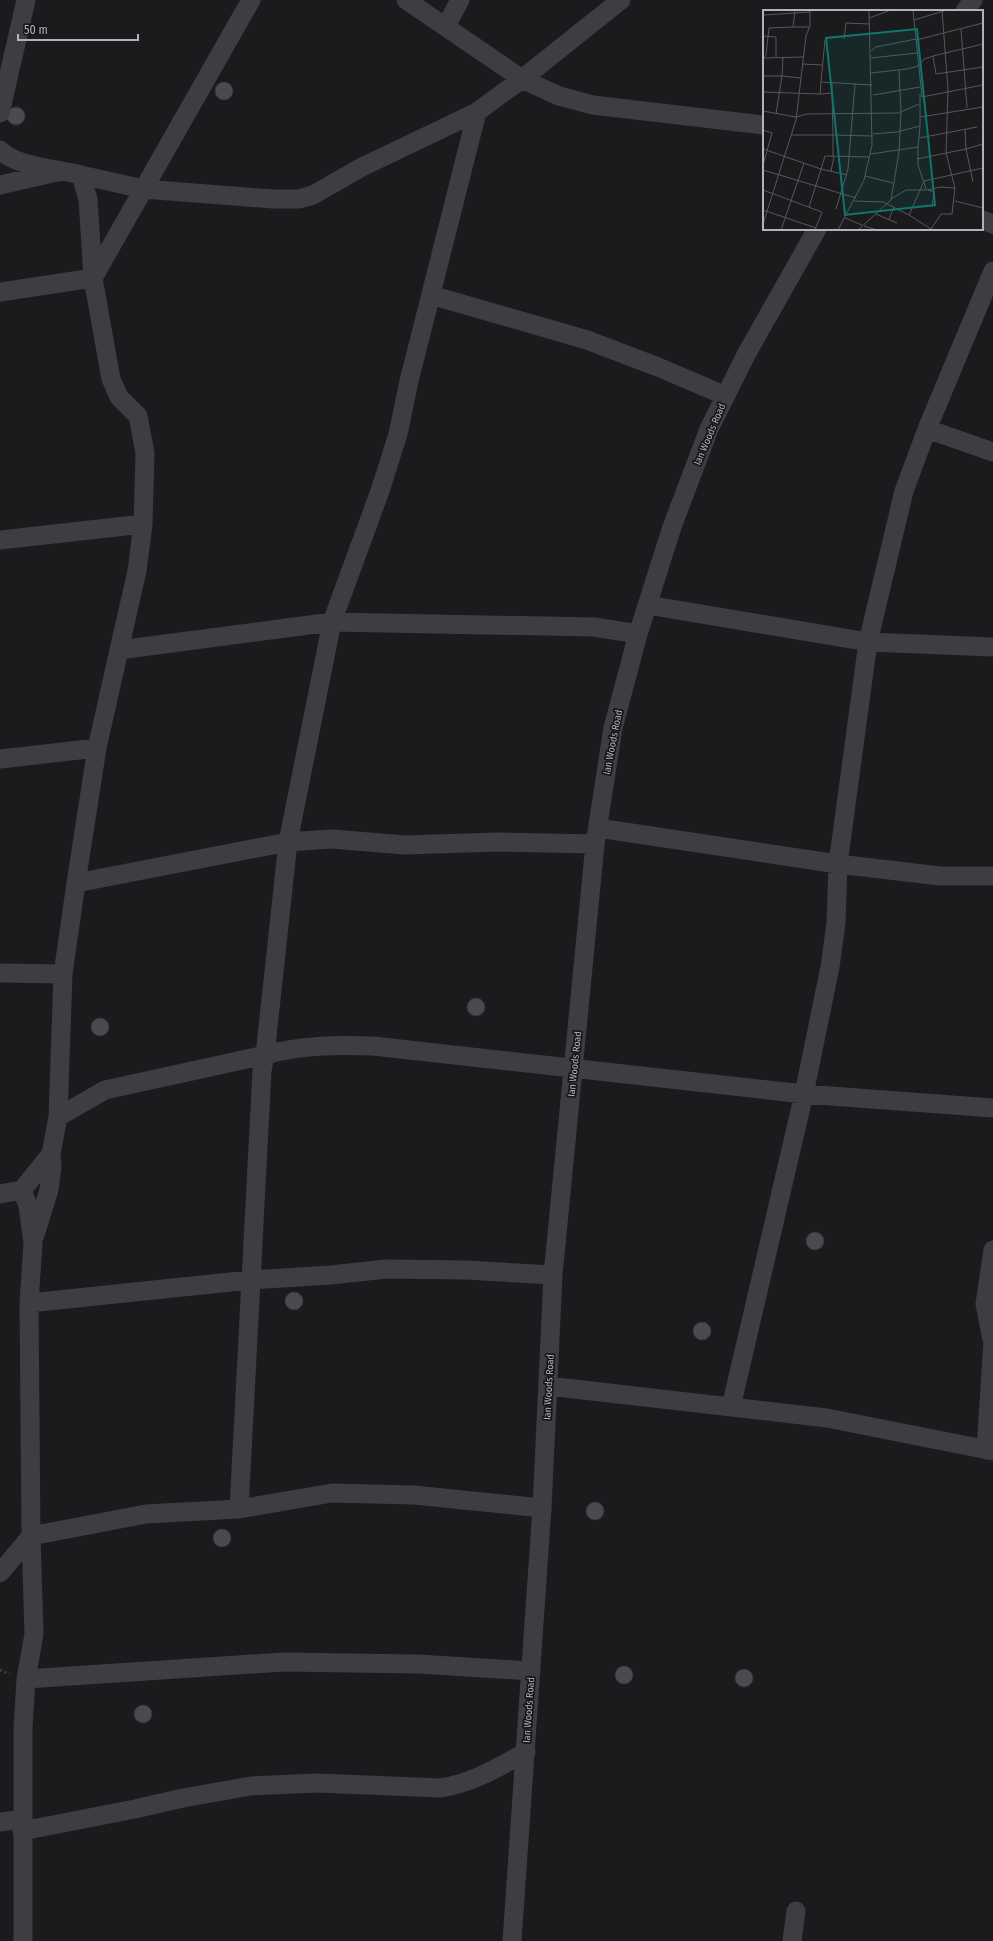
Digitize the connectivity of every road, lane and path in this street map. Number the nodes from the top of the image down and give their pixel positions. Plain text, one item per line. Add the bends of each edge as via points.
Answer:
1 (26, 0) edge
2 (251, 0) edge
3 (406, 0) edge
4 (460, 0) edge
5 (621, 0) edge
6 (973, 0) edge
7 (966, 10) edge
8 (446, 26) junction
9 (522, 80) junction
10 (477, 112) junction
11 (0, 113) edge
12 (763, 125) edge
13 (0, 150) edge
14 (62, 171) junction
15 (82, 175) junction
16 (0, 186) edge
17 (143, 189) junction
18 (983, 220) edge
19 (993, 224) edge
20 (816, 230) edge
21 (993, 271) edge
22 (93, 278) junction
23 (0, 292) edge
24 (431, 295) junction
25 (726, 396) junction
26 (927, 429) junction
27 (993, 452) edge
28 (143, 524) junction
29 (0, 540) edge
30 (648, 605) junction
31 (332, 622) junction
32 (638, 634) junction
33 (868, 642) junction
34 (993, 647) edge
35 (119, 650) junction
36 (97, 748) junction
37 (0, 759) edge
38 (597, 836) junction
39 (288, 842) junction
40 (838, 864) junction
41 (993, 876) edge
42 (76, 883) junction
43 (0, 973) edge
44 (63, 974) junction
45 (265, 1055) junction
46 (574, 1067) junction
47 (804, 1094) junction
48 (993, 1108) edge
49 (58, 1117) junction
50 (51, 1154) junction
51 (22, 1190) junction
52 (0, 1194) edge
53 (33, 1244) junction
54 (993, 1250) edge
55 (553, 1275) junction
56 (250, 1280) junction
57 (29, 1303) junction
58 (993, 1340) edge
59 (548, 1386) junction
60 (731, 1407) junction
61 (990, 1450) edge
62 (542, 1508) junction
63 (239, 1509) junction
64 (31, 1536) junction
65 (0, 1573) edge
66 (531, 1671) junction
67 (26, 1679) junction
68 (526, 1752) junction
69 (0, 1822) edge
70 (22, 1825) junction
71 (796, 1911) dead end
72 (23, 1941) edge
73 (512, 1941) edge
74 (792, 1941) edge

1 - 11 street
2 - 17 street
3 - 8 street
4 - 8 street
5 - 9 street
6 - 7 street
8 - 9 street
9 - 10 street
9 - 12 street via 559,96 593,105
10 - 17 street via 362,167 313,195 299,199
10 - 24 street
13 - 14 street via 10,158
14 - 15 street
14 - 16 street
15 - 17 street
15 - 22 street via 88,199
17 - 22 street
18 - 19 street
20 - 25 street, Ian Woods Road
21 - 26 street
22 - 23 street
22 - 28 street via 111,379 119,397 138,416 145,453
24 - 25 street via 587,340
24 - 31 street via 398,434
25 - 30 street, Ian Woods Road via 709,429 672,527
26 - 27 street
26 - 33 street via 904,491
28 - 29 street
28 - 35 street via 137,571
30 - 32 street, Ian Woods Road
30 - 33 street
31 - 32 street via 594,627
31 - 35 street
31 - 39 street
32 - 38 street, Ian Woods Road via 613,728
33 - 34 street
33 - 40 street
35 - 36 street
36 - 37 street
36 - 42 street
38 - 39 street via 406,844 332,839
38 - 40 street
38 - 46 street, Ian Woods Road
39 - 42 street
39 - 45 street
40 - 41 street via 940,876
40 - 47 street via 836,923 830,967
42 - 44 street
43 - 44 street
44 - 49 street
45 - 46 street via 322,1045 373,1046
45 - 49 street via 105,1090
45 - 56 street
46 - 47 street
46 - 55 street, Ian Woods Road
47 - 48 street
47 - 60 street
49 - 50 street
50 - 51 street
50 - 53 street via 49,1190
51 - 52 street
51 - 53 street via 28,1206
53 - 57 street
54 - 58 street via 985,1304
55 - 56 street via 386,1269
55 - 59 street, Ian Woods Road
56 - 57 street
56 - 63 street
57 - 64 street
58 - 61 street
59 - 60 street
59 - 62 street, Ian Woods Road
60 - 61 street via 827,1418
62 - 63 street via 414,1495 332,1493
62 - 66 street, Ian Woods Road
63 - 64 street via 146,1514
64 - 65 street
64 - 67 street via 34,1634
66 - 67 street via 418,1664 284,1662
66 - 68 street, Ian Woods Road
67 - 70 street
68 - 70 street via 480,1777 460,1785 440,1788 317,1783 251,1786 135,1809
68 - 73 street, Ian Woods Road
69 - 70 street
70 - 72 street
71 - 74 street

